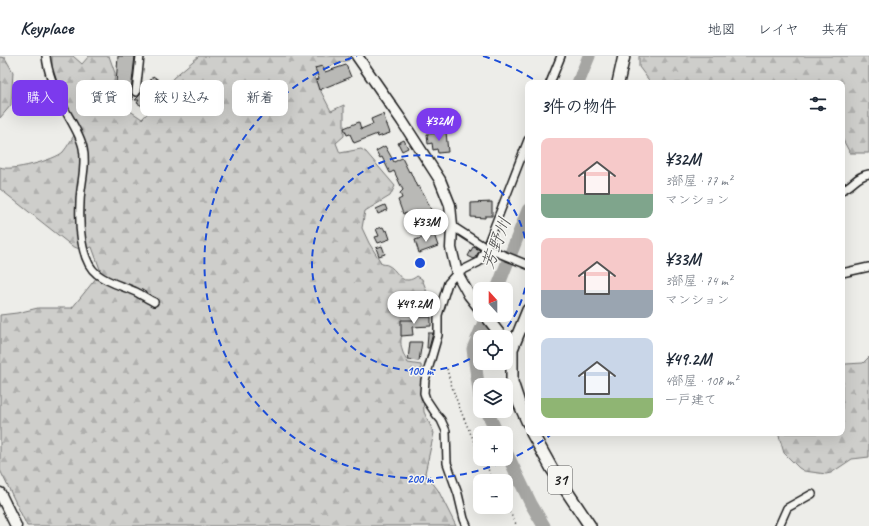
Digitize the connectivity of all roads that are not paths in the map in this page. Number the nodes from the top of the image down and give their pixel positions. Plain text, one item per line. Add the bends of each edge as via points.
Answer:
1 (46, 56) edge
2 (140, 56) edge
3 (357, 56) edge
4 (560, 56) edge
5 (624, 56) edge
6 (551, 80) edge
7 (619, 80) edge
8 (136, 92) dead end
9 (525, 148) edge
10 (869, 174) edge
11 (845, 188) edge
12 (452, 226) junction
13 (486, 248) junction
14 (525, 264) edge
15 (869, 267) edge
16 (457, 273) junction
17 (845, 273) edge
18 (473, 300) edge
19 (154, 302) dead end
20 (525, 316) edge
21 (490, 322) edge
22 (497, 330) edge
23 (513, 338) edge
24 (511, 370) edge
25 (525, 416) edge
26 (534, 436) edge
27 (0, 493) edge
28 (812, 494) dead end
29 (16, 526) edge
30 (467, 526) edge
31 (590, 526) edge
32 (779, 526) edge

1 - 19 street via 47,66 58,94 83,148 84,177 80,202 80,231 85,255 96,274
2 - 8 street
3 - 12 street via 440,180 450,205
4 - 6 street
5 - 7 main road
9 - 13 street
10 - 11 street via 862,175
12 - 13 street
12 - 16 street via 451,248
13 - 14 street
13 - 16 street via 478,262
15 - 17 street
16 - 18 street
16 - 30 street via 448,283 441,303 438,335 425,380 424,393 446,431 448,463
20 - 23 main road
21 - 22 street
24 - 25 main road via 512,382
26 - 31 main road, 31
27 - 29 street
28 - 32 street via 787,508

